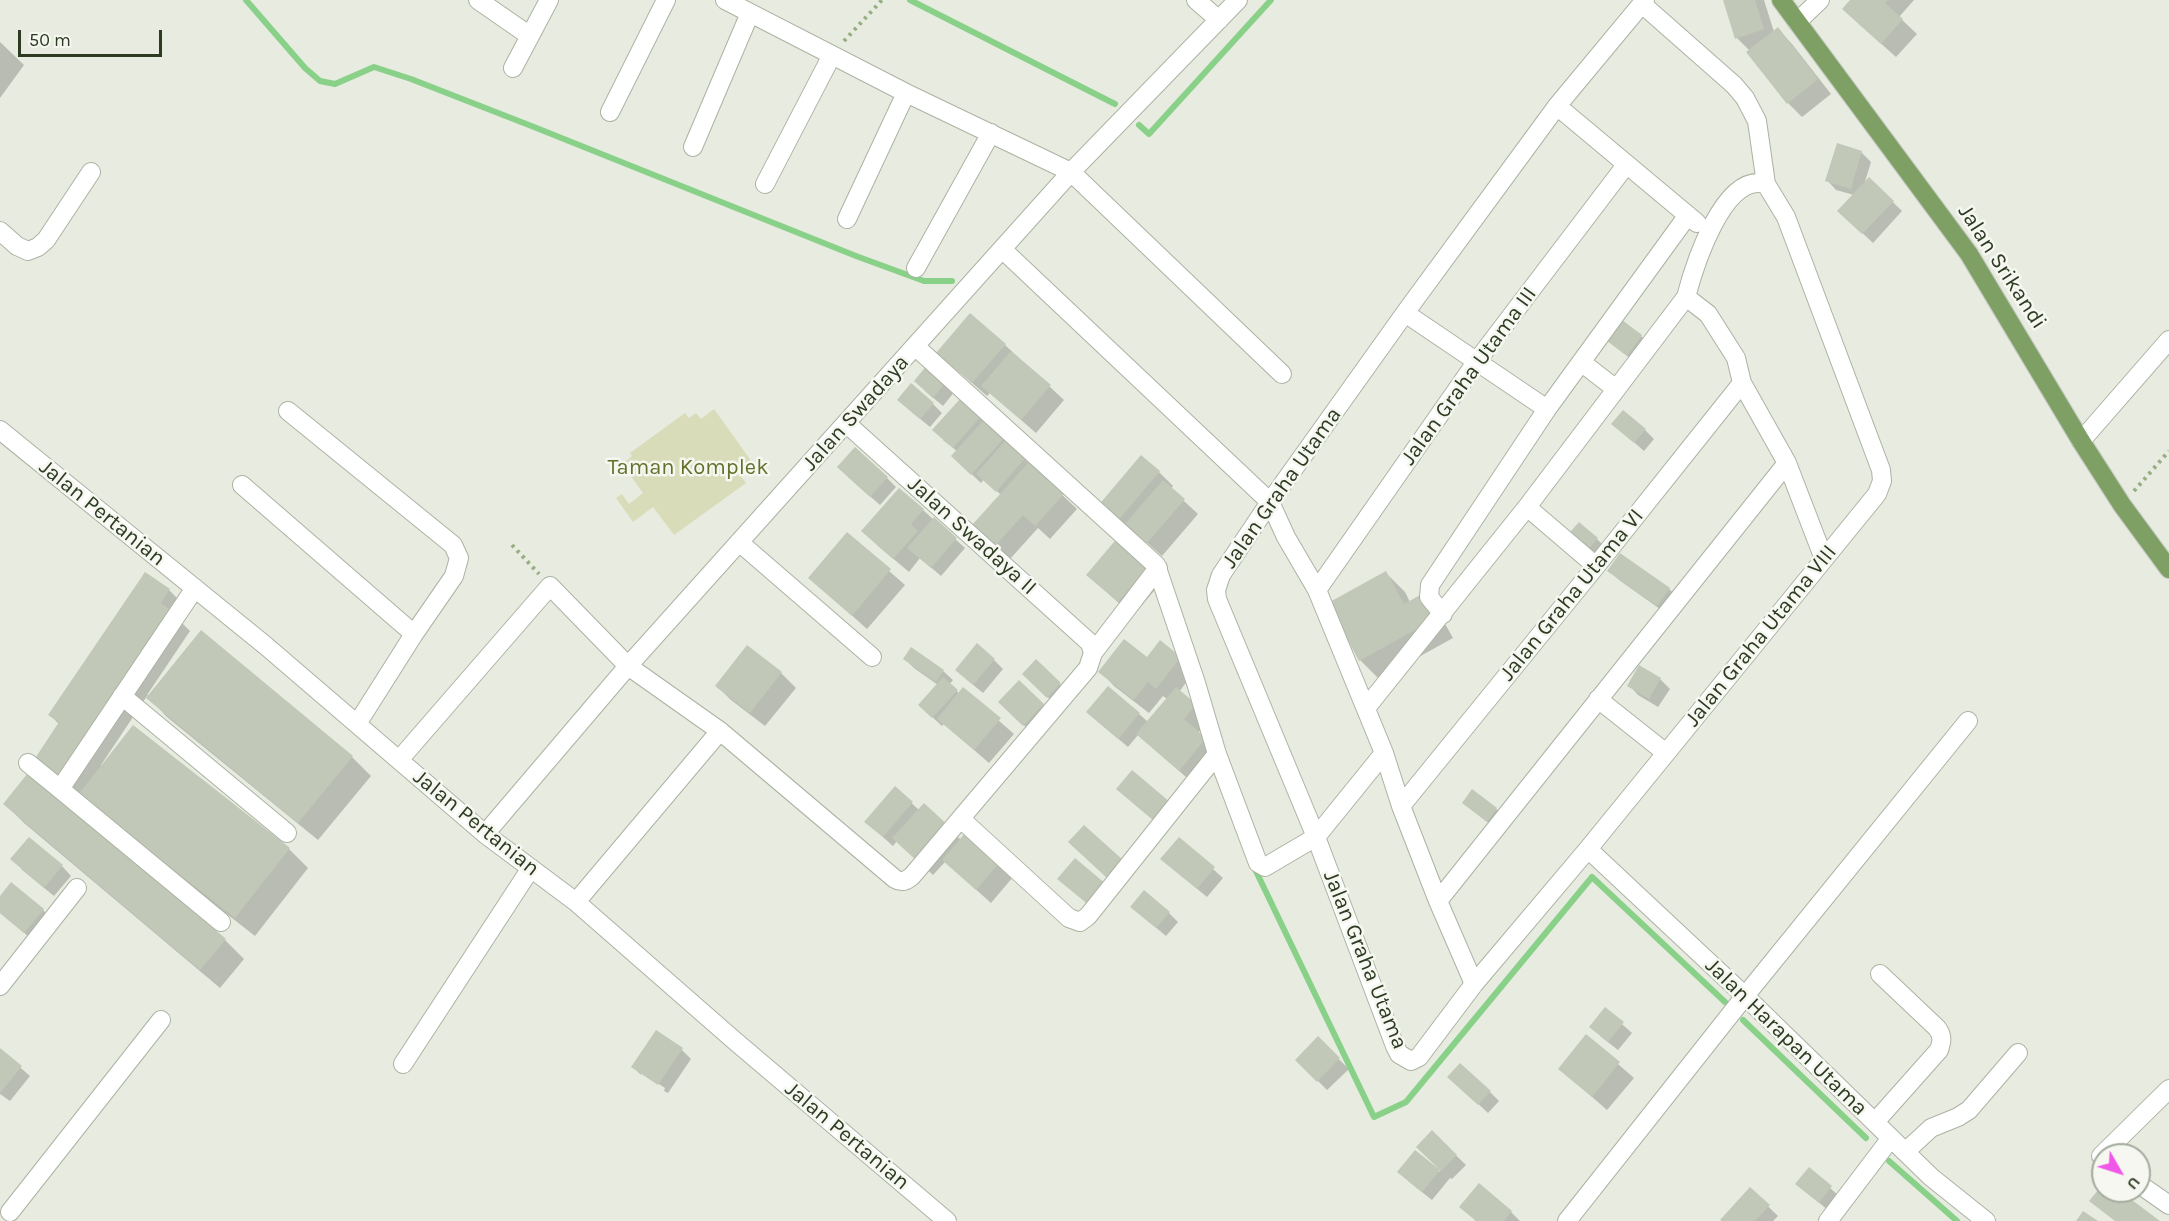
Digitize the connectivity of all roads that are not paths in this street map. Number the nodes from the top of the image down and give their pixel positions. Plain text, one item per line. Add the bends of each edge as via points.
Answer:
1 (478, 0) edge
2 (549, 0) edge
3 (666, 0) edge
4 (725, 0) edge
5 (1196, 0) edge
6 (1238, 0) edge
7 (1781, 0) edge
8 (1820, 0) edge
9 (1643, 2) edge
10 (750, 13) junction
11 (1219, 20) junction
12 (1797, 22) junction
13 (530, 36) junction
14 (832, 55) junction
15 (513, 68) dead end
16 (906, 93) junction
17 (1557, 106) junction
18 (610, 112) dead end
19 (991, 133) junction
20 (693, 147) dead end
21 (1626, 165) junction
22 (91, 172) dead end
23 (1071, 172) junction
24 (765, 184) dead end
25 (1766, 184) junction
26 (1688, 215) junction
27 (847, 219) dead end
28 (0, 231) edge
29 (1707, 233) junction
30 (1002, 249) junction
31 (916, 268) dead end
32 (1686, 297) junction
33 (1406, 313) junction
34 (2169, 340) edge
35 (916, 347) junction
36 (1477, 361) junction
37 (1581, 362) junction
38 (1282, 374) dead end
39 (1742, 382) junction
40 (1616, 389) junction
41 (1547, 409) junction
42 (288, 411) dead end
43 (846, 423) junction
44 (0, 430) edge
45 (2081, 441) junction
46 (1787, 463) junction
47 (242, 485) dead end
48 (1270, 502) junction
49 (1527, 507) junction
50 (1465, 532) junction
51 (739, 542) junction
52 (1492, 551) junction
53 (1824, 559) junction
54 (1596, 566) junction
55 (1158, 568) junction
56 (2169, 569) edge
57 (195, 588) junction
58 (1317, 590) junction
59 (1443, 614) junction
60 (414, 634) junction
61 (1093, 653) junction
62 (872, 657) dead end
63 (628, 666) junction
64 (122, 696) junction
65 (1598, 699) junction
66 (1366, 708) junction
67 (1968, 721) dead end
68 (357, 724) junction
69 (720, 731) junction
70 (1384, 753) junction
71 (1666, 753) junction
72 (1217, 754) junction
73 (399, 760) junction
74 (28, 763) dead end
75 (60, 789) junction
76 (1401, 806) junction
77 (961, 819) junction
78 (287, 833) dead end
79 (485, 834) junction
80 (1316, 837) junction
81 (1588, 849) junction
82 (531, 868) junction
83 (77, 888) dead end
84 (1438, 901) junction
85 (576, 902) junction
86 (220, 922) dead end
87 (1880, 974) dead end
88 (1474, 984) junction
89 (0, 986) edge
90 (1745, 996) junction
91 (161, 1020) dead end
92 (2018, 1053) dead end
93 (1419, 1057) joint
94 (403, 1064) dead end
95 (2169, 1089) edge
96 (1875, 1122) junction
97 (1891, 1138) junction
98 (2114, 1143) edge
99 (1905, 1152) junction
100 (2151, 1192) edge
101 (2169, 1205) edge
102 (10, 1212) edge
103 (946, 1221) edge
104 (1567, 1221) edge
105 (1828, 1221) edge
106 (1986, 1221) edge

1 - 13 street
2 - 13 street
3 - 18 street
4 - 10 street
5 - 11 street
6 - 11 street, Jalan Swadaya
7 - 12 main road, Jalan Srikandi
8 - 12 street
9 - 17 street, Jalan Graha Utama
9 - 25 street via 1745,98 1757,121
10 - 14 street
10 - 20 street
11 - 23 street, Jalan Swadaya
12 - 45 main road, Jalan Srikandi via 1969,254
13 - 15 street
14 - 16 street
14 - 24 street
16 - 19 street
16 - 27 street
17 - 21 street
17 - 33 street, Jalan Graha Utama
19 - 23 street
19 - 31 street
21 - 26 street
21 - 36 street, Jalan Graha Utama III
22 - 28 street via 38,247 28,251
23 - 30 street, Jalan Swadaya
23 - 38 street
25 - 29 street via 1743,188 1731,198
25 - 53 street, Jalan Graha Utama VIII via 1786,217 1881,470 1877,494
26 - 29 street
26 - 37 street
29 - 32 street
30 - 35 street, Jalan Swadaya
30 - 48 street
32 - 39 street via 1718,327 1736,358
32 - 40 street
33 - 36 street
33 - 48 street, Jalan Graha Utama
34 - 45 street
35 - 43 street, Jalan Swadaya
35 - 55 street
36 - 41 street
36 - 58 street, Jalan Graha Utama III
37 - 40 street
37 - 41 street
39 - 46 street
39 - 54 street, Jalan Graha Utama VI
40 - 49 street
41 - 50 street
42 - 60 street via 456,549 459,558 454,576
43 - 51 street, Jalan Swadaya
43 - 61 street, Jalan Swadaya II via 1090,643
44 - 57 street, Jalan Pertanian
45 - 56 main road, Jalan Srikandi
46 - 53 street
46 - 65 street
47 - 60 street
48 - 58 street
48 - 80 street, Jalan Graha Utama via 1221,575 1217,599
49 - 52 street
49 - 54 street
50 - 52 street
50 - 59 street via 1430,585 1429,597
51 - 62 street
51 - 63 street, Jalan Swadaya
52 - 59 street
53 - 71 street, Jalan Graha Utama VIII
54 - 76 street, Jalan Graha Utama VI
55 - 61 street
55 - 72 street
57 - 64 street
57 - 68 street, Jalan Pertanian
58 - 66 street
59 - 66 street
60 - 68 street
61 - 77 street via 1088,668
63 - 69 street
63 - 73 street via 549,586
63 - 79 street, Jalan Swadaya
64 - 75 street
64 - 78 street
65 - 71 street
65 - 84 street
66 - 70 street
67 - 90 street
68 - 73 street, Jalan Pertanian
69 - 77 street via 900,881 912,876
69 - 85 street
70 - 76 street
70 - 80 street
71 - 81 street, Jalan Graha Utama VIII
72 - 77 street via 1080,922 1069,918
72 - 80 street via 1258,863 1271,864
73 - 79 street, Jalan Pertanian
74 - 75 street
75 - 86 street
76 - 84 street
79 - 82 street, Jalan Pertanian
80 - 93 street, Jalan Graha Utama via 1395,1046 1405,1059
81 - 88 street, Jalan Graha Utama VIII
81 - 90 street, Jalan Harapan Utama
82 - 85 street, Jalan Pertanian
82 - 94 street
83 - 89 street
84 - 88 street
85 - 103 street, Jalan Pertanian
87 - 96 street via 1938,1028 1942,1042
88 - 93 street, Jalan Graha Utama VIII
90 - 96 street, Jalan Harapan Utama
90 - 104 street
91 - 102 street
92 - 99 street via 1969,1110 1931,1128
95 - 98 street
96 - 97 street, Jalan Harapan Utama
97 - 99 street, Jalan Harapan Utama
97 - 105 street
99 - 106 street, Jalan Harapan Utama
100 - 101 street

